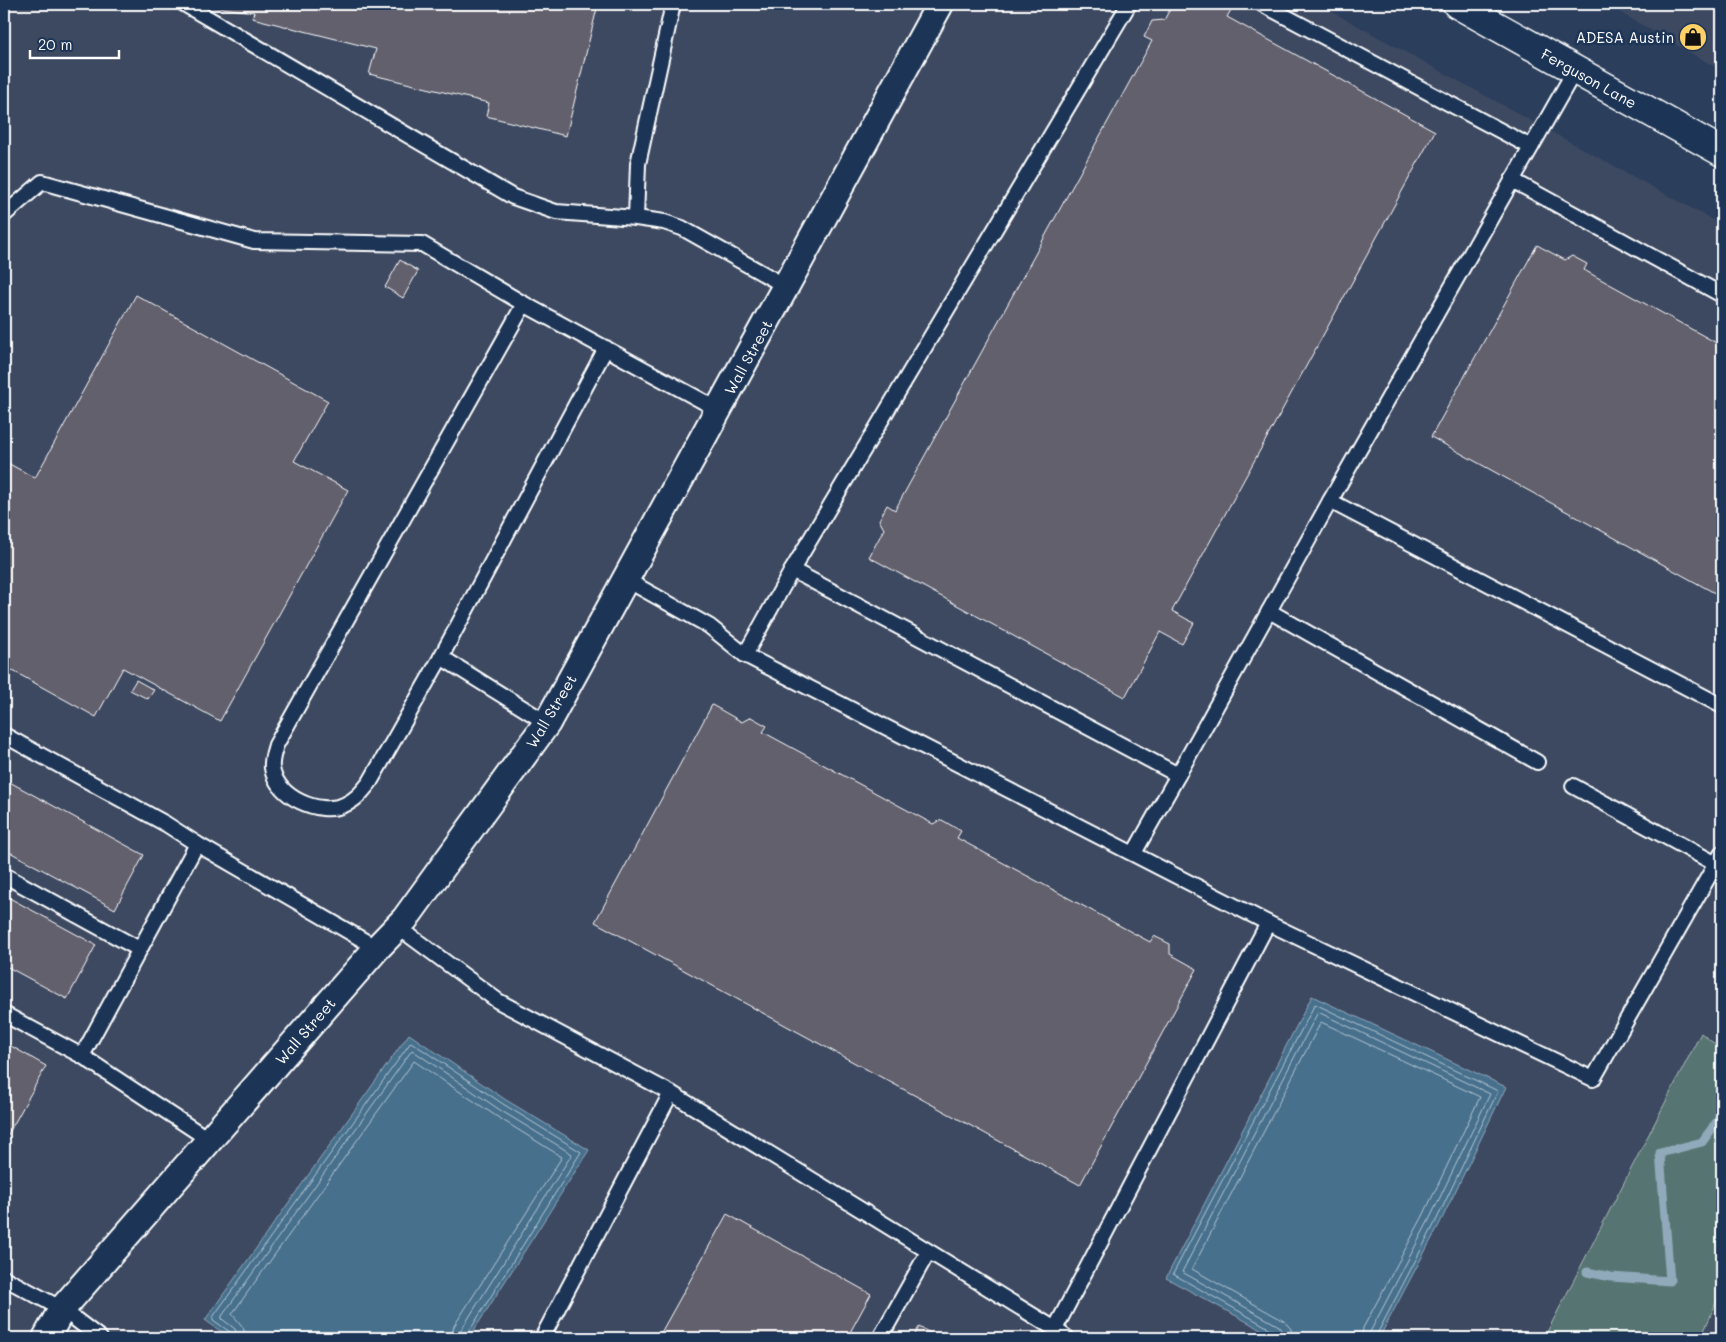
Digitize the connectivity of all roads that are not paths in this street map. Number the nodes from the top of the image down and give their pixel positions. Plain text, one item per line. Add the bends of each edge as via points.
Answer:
1 (184, 4) edge
2 (673, 4) edge
3 (940, 4) edge
4 (1129, 4) edge
5 (1262, 4) edge
6 (1457, 4) edge
7 (1576, 70) junction
8 (1531, 146) junction
9 (1722, 152) edge
10 (1512, 180) junction
11 (4, 215) edge
12 (636, 218) junction
13 (787, 286) junction
14 (1722, 295) edge
15 (524, 304) junction
16 (606, 348) junction
17 (719, 410) junction
18 (1330, 501) junction
19 (792, 570) junction
20 (625, 579) junction
21 (1269, 612) junction
22 (745, 655) junction
23 (442, 656) junction
24 (1722, 706) edge
25 (547, 723) junction
26 (4, 735) edge
27 (1537, 762) dead end
28 (1178, 775) junction
29 (1573, 786) dead end
30 (197, 844) junction
31 (1134, 853) junction
32 (1719, 859) edge
33 (4, 875) edge
34 (1268, 923) junction
35 (398, 927) junction
36 (377, 948) junction
37 (139, 949) junction
38 (4, 1014) edge
39 (82, 1056) junction
40 (672, 1093) junction
41 (211, 1141) junction
42 (928, 1252) junction
43 (4, 1278) edge
44 (62, 1310) junction
45 (1055, 1329) junction
46 (46, 1338) edge
47 (100, 1338) edge
48 (542, 1338) edge
49 (880, 1338) edge
50 (1067, 1338) edge

1 - 12 lane via 513,197 556,212
2 - 12 lane via 638,164
3 - 13 street, Wall Street
4 - 19 lane
5 - 8 lane
6 - 7 street, Ferguson Lane
7 - 8 lane
7 - 9 street, Ferguson Lane
8 - 10 lane
10 - 14 lane
10 - 18 lane
11 - 15 lane via 42,182 254,241 422,244
12 - 13 lane via 682,228
13 - 17 street, Wall Street
15 - 16 lane
15 - 23 lane via 276,745 272,769 277,780 297,800 311,806 327,809 343,806 357,798 370,782
16 - 17 lane
16 - 23 lane
17 - 20 street, Wall Street
18 - 21 lane
18 - 24 lane
19 - 22 lane
19 - 28 lane
20 - 22 lane via 709,626
20 - 25 street, Wall Street
21 - 27 lane
21 - 28 lane
22 - 31 lane
23 - 25 lane
25 - 35 street, Wall Street
26 - 30 lane
28 - 31 lane
29 - 32 lane
30 - 36 lane
30 - 37 lane
31 - 34 lane
32 - 34 lane via 1593,1080
33 - 37 lane
34 - 45 lane
35 - 36 street, Wall Street
35 - 40 lane via 498,1001
36 - 41 street, Wall Street
37 - 39 lane
38 - 39 lane
39 - 41 lane
40 - 42 lane
40 - 48 lane
41 - 44 street, Wall Street
42 - 45 lane
42 - 49 lane
43 - 44 lane
44 - 46 street, Wall Street
44 - 47 lane
45 - 50 lane

